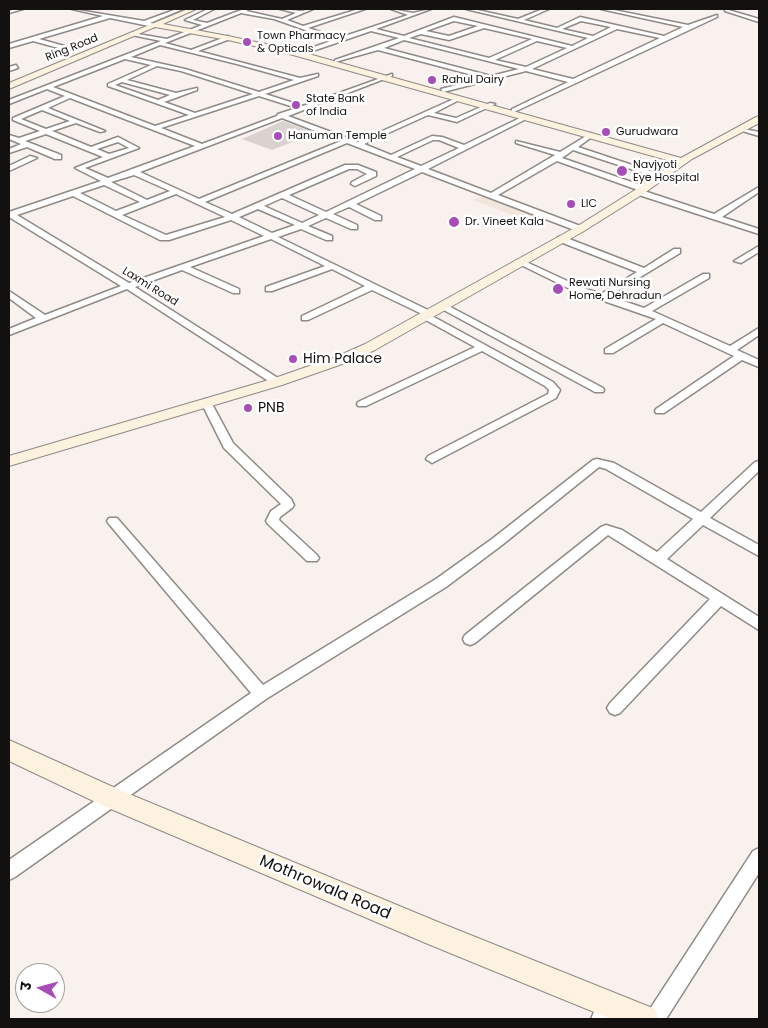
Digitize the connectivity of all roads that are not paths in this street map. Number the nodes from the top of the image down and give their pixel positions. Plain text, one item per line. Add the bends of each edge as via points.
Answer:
1 (21, 9) edge
2 (74, 9) edge
3 (181, 9) edge
4 (193, 9) edge
5 (212, 9) edge
6 (248, 9) edge
7 (282, 9) edge
8 (311, 9) edge
9 (363, 9) edge
10 (393, 9) edge
11 (429, 9) edge
12 (468, 9) edge
13 (495, 9) edge
14 (534, 9) edge
15 (603, 9) edge
16 (545, 10) edge
17 (728, 10) edge
18 (336, 11) dead end
19 (9, 12) edge
20 (241, 12) junction
21 (648, 12) dead end
22 (302, 13) junction
23 (486, 13) junction
24 (346, 14) junction
25 (412, 14) junction
26 (110, 16) junction
27 (640, 16) junction
28 (715, 16) dead end
29 (284, 20) junction
30 (520, 20) junction
31 (759, 21) edge
32 (208, 24) junction
33 (150, 25) junction
34 (485, 26) junction
35 (304, 27) junction
36 (616, 27) junction
37 (688, 27) junction
38 (193, 29) junction
39 (370, 29) junction
40 (558, 29) junction
41 (421, 32) junction
42 (134, 34) junction
43 (228, 38) junction
44 (404, 38) junction
45 (595, 38) junction
46 (665, 38) junction
47 (33, 39) junction
48 (537, 39) junction
49 (166, 40) junction
50 (338, 40) junction
51 (157, 43) junction
52 (9, 46) edge
53 (66, 48) dead end
54 (378, 48) junction
55 (574, 48) junction
56 (193, 51) junction
57 (304, 52) junction
58 (125, 57) junction
59 (490, 60) junction
60 (337, 61) junction
61 (157, 64) junction
62 (16, 67) dead end
63 (527, 69) junction
64 (9, 70) edge
65 (316, 75) dead end
66 (387, 77) junction
67 (493, 78) junction
68 (122, 80) junction
69 (300, 80) junction
70 (576, 82) junction
71 (9, 85) edge
72 (47, 88) junction
73 (195, 89) dead end
74 (443, 90) junction
75 (259, 94) junction
76 (176, 95) junction
77 (70, 96) junction
78 (458, 99) junction
79 (9, 102) edge
80 (158, 102) junction
81 (489, 105) junction
82 (40, 107) junction
83 (302, 107) junction
84 (514, 110) junction
85 (427, 113) junction
86 (195, 115) junction
87 (280, 115) junction
88 (526, 117) junction
89 (759, 120) edge
90 (76, 121) junction
91 (156, 128) junction
92 (741, 129) junction
93 (102, 131) dead end
94 (45, 132) junction
95 (759, 134) edge
96 (591, 135) junction
97 (9, 137) edge
98 (18, 141) junction
99 (346, 141) junction
100 (518, 142) dead end
101 (26, 145) junction
102 (357, 145) junction
103 (201, 146) junction
104 (463, 147) junction
105 (572, 147) junction
106 (91, 149) junction
107 (9, 151) edge
108 (558, 156) junction
109 (58, 157) dead end
110 (109, 157) junction
111 (33, 158) dead end
112 (390, 158) junction
113 (685, 159) junction
114 (9, 169) edge
115 (422, 170) junction
116 (134, 172) junction
117 (330, 175) junction
118 (661, 176) junction
119 (338, 178) dead end
120 (347, 181) dead end
121 (106, 182) junction
122 (355, 184) junction
123 (759, 189) edge
124 (641, 190) junction
125 (178, 191) junction
126 (376, 192) junction
127 (73, 193) junction
128 (282, 195) junction
129 (491, 196) junction
130 (198, 202) junction
131 (147, 203) junction
132 (350, 204) junction
133 (258, 206) junction
134 (10, 214) edge
135 (116, 214) junction
136 (327, 214) junction
137 (232, 217) junction
138 (716, 217) junction
139 (378, 218) dead end
140 (301, 226) junction
141 (354, 227) dead end
142 (580, 229) junction
143 (759, 232) edge
144 (271, 237) junction
145 (329, 238) dead end
146 (561, 239) junction
147 (759, 250) edge
148 (676, 252) dead end
149 (738, 260) dead end
150 (518, 262) junction
151 (333, 266) junction
152 (182, 267) junction
153 (644, 271) junction
154 (706, 276) dead end
155 (128, 286) junction
156 (373, 286) junction
157 (269, 289) dead end
158 (236, 291) dead end
159 (9, 294) edge
160 (602, 297) junction
161 (443, 306) junction
162 (644, 312) junction
163 (427, 315) junction
164 (305, 318) dead end
165 (44, 319) junction
166 (663, 319) junction
167 (759, 331) edge
168 (9, 332) edge
169 (482, 347) junction
170 (731, 350) junction
171 (609, 351) dead end
172 (742, 355) junction
173 (759, 364) edge
174 (277, 382) junction
175 (600, 390) dead end
176 (206, 402) junction
177 (362, 404) dead end
178 (660, 410) dead end
179 (432, 458) dead end
180 (9, 461) edge
181 (758, 467) edge
182 (703, 518) junction
183 (113, 521) dead end
184 (759, 551) edge
185 (312, 558) dead end
186 (657, 560) junction
187 (719, 599) junction
188 (759, 624) edge
189 (470, 639) dead end
190 (261, 694) junction
191 (614, 708) dead end
192 (9, 750) edge
193 (114, 799) junction
194 (759, 857) edge
195 (9, 871) edge
196 (607, 1013) edge
197 (645, 1019) edge
198 (655, 1019) edge

1 - 19 street
2 - 26 street
3 - 33 street
4 - 33 main road, Ring Road
5 - 32 street via 188,20
6 - 20 street
7 - 22 street
8 - 22 street
9 - 24 street
10 - 25 street
11 - 25 street
12 - 23 street
13 - 23 street
14 - 16 street
15 - 27 street
16 - 30 street
17 - 31 street
18 - 24 street
20 - 29 street
20 - 32 street
21 - 27 street
22 - 29 street
23 - 30 street
24 - 35 street
25 - 39 street
26 - 33 street
26 - 47 street
27 - 37 street
28 - 37 street
29 - 35 street
30 - 40 street
32 - 38 street
33 - 38 main road
33 - 42 main road, Ring Road
33 - 71 main road, Ring Road
34 - 41 street via 449,38
34 - 41 street via 454,19
34 - 48 street
35 - 50 street
36 - 40 street via 580,19
36 - 45 street
36 - 46 street
37 - 46 street
38 - 43 main road
38 - 49 street
38 - 57 main road
39 - 44 street
39 - 50 street
40 - 45 street
41 - 44 street
42 - 49 street
42 - 71 main road, Ring Road
43 - 56 street
43 - 66 main road
44 - 54 street
44 - 59 street
45 - 55 street
46 - 70 street
47 - 52 street
47 - 53 street
48 - 55 street
48 - 59 street
49 - 51 street
50 - 57 street
51 - 56 street
51 - 58 street
54 - 60 street
54 - 67 street
55 - 63 street
56 - 69 street
57 - 60 main road
58 - 61 street
58 - 72 street
59 - 63 street
60 - 66 main road
61 - 68 street
61 - 75 street
62 - 64 street
63 - 67 street
63 - 70 street
65 - 69 street
66 - 74 main road
66 - 78 main road
66 - 83 street
67 - 74 street
68 - 76 street
68 - 80 street via 110,85
69 - 75 street
70 - 84 street
72 - 77 street
72 - 79 street
73 - 76 street
74 - 81 main road
75 - 83 street
75 - 86 street
76 - 80 street
77 - 82 street
77 - 91 street
78 - 81 main road
78 - 85 street
80 - 86 street
81 - 84 main road
81 - 85 street via 456,120
81 - 88 main road
82 - 90 street
82 - 94 street via 15,119
83 - 87 street
84 - 113 main road
85 - 102 street
86 - 91 street
87 - 99 street
87 - 103 street
88 - 96 main road
88 - 104 street
89 - 92 main road
90 - 93 street
90 - 94 street
91 - 103 street
92 - 95 street
92 - 113 main road
94 - 98 street
94 - 106 street
96 - 105 street
96 - 113 main road
97 - 98 street
98 - 101 street
99 - 102 street
99 - 130 street
100 - 108 street
101 - 107 street
101 - 109 street
102 - 112 street
103 - 116 street
104 - 112 street via 432,138
104 - 115 street
105 - 108 street
105 - 118 street
106 - 110 street
106 - 110 street via 118,139 135,148
108 - 124 street
108 - 129 street
110 - 121 street via 79,168
111 - 114 street
112 - 115 street
113 - 118 main road
115 - 126 street
115 - 129 street
116 - 121 street
116 - 125 street
117 - 119 street
117 - 122 street via 351,166 373,174
117 - 128 street
118 - 124 main road
120 - 122 street
121 - 127 street
121 - 131 street
122 - 126 street
123 - 138 street
124 - 138 street
124 - 142 main road
125 - 130 street
125 - 131 street
126 - 132 street
127 - 134 street
127 - 135 street
128 - 133 street
128 - 136 street
129 - 142 street
130 - 137 street
131 - 135 street
132 - 136 street
132 - 139 street
133 - 137 street
133 - 140 street
134 - 155 street, Laxmi Road
135 - 137 street via 162,238
136 - 140 street
136 - 141 street
137 - 144 street
138 - 143 street
140 - 144 street
140 - 145 street
142 - 146 main road
144 - 151 street
144 - 152 street
146 - 150 main road
146 - 153 street
147 - 149 street
148 - 153 street
150 - 160 street
150 - 161 main road
151 - 156 street
151 - 157 street
152 - 155 street
152 - 158 street
153 - 160 street
154 - 162 street
155 - 165 street
155 - 174 street, Laxmi Road
156 - 163 street
156 - 164 street
159 - 165 street
160 - 162 street
161 - 163 main road
161 - 175 street
162 - 166 street
163 - 169 street
163 - 174 main road via 370,347
165 - 168 street
166 - 170 street
166 - 171 street
167 - 170 street
169 - 177 street
169 - 179 street via 549,384 554,393
170 - 172 street
172 - 173 street
172 - 178 street
174 - 176 main road
176 - 180 main road
176 - 185 street via 228,445 287,502 286,508 275,514 272,520
181 - 182 street
182 - 184 street
182 - 186 street
182 - 190 street via 610,466 597,463 441,583
183 - 190 street
186 - 187 street
186 - 189 street via 618,533 601,532
187 - 188 street
187 - 191 street
190 - 193 street
192 - 193 main road, Mothrowala Road
193 - 195 street
193 - 196 main road, Mothrowala Road via 437,935
194 - 198 street
196 - 197 main road, Mothrowala Road

